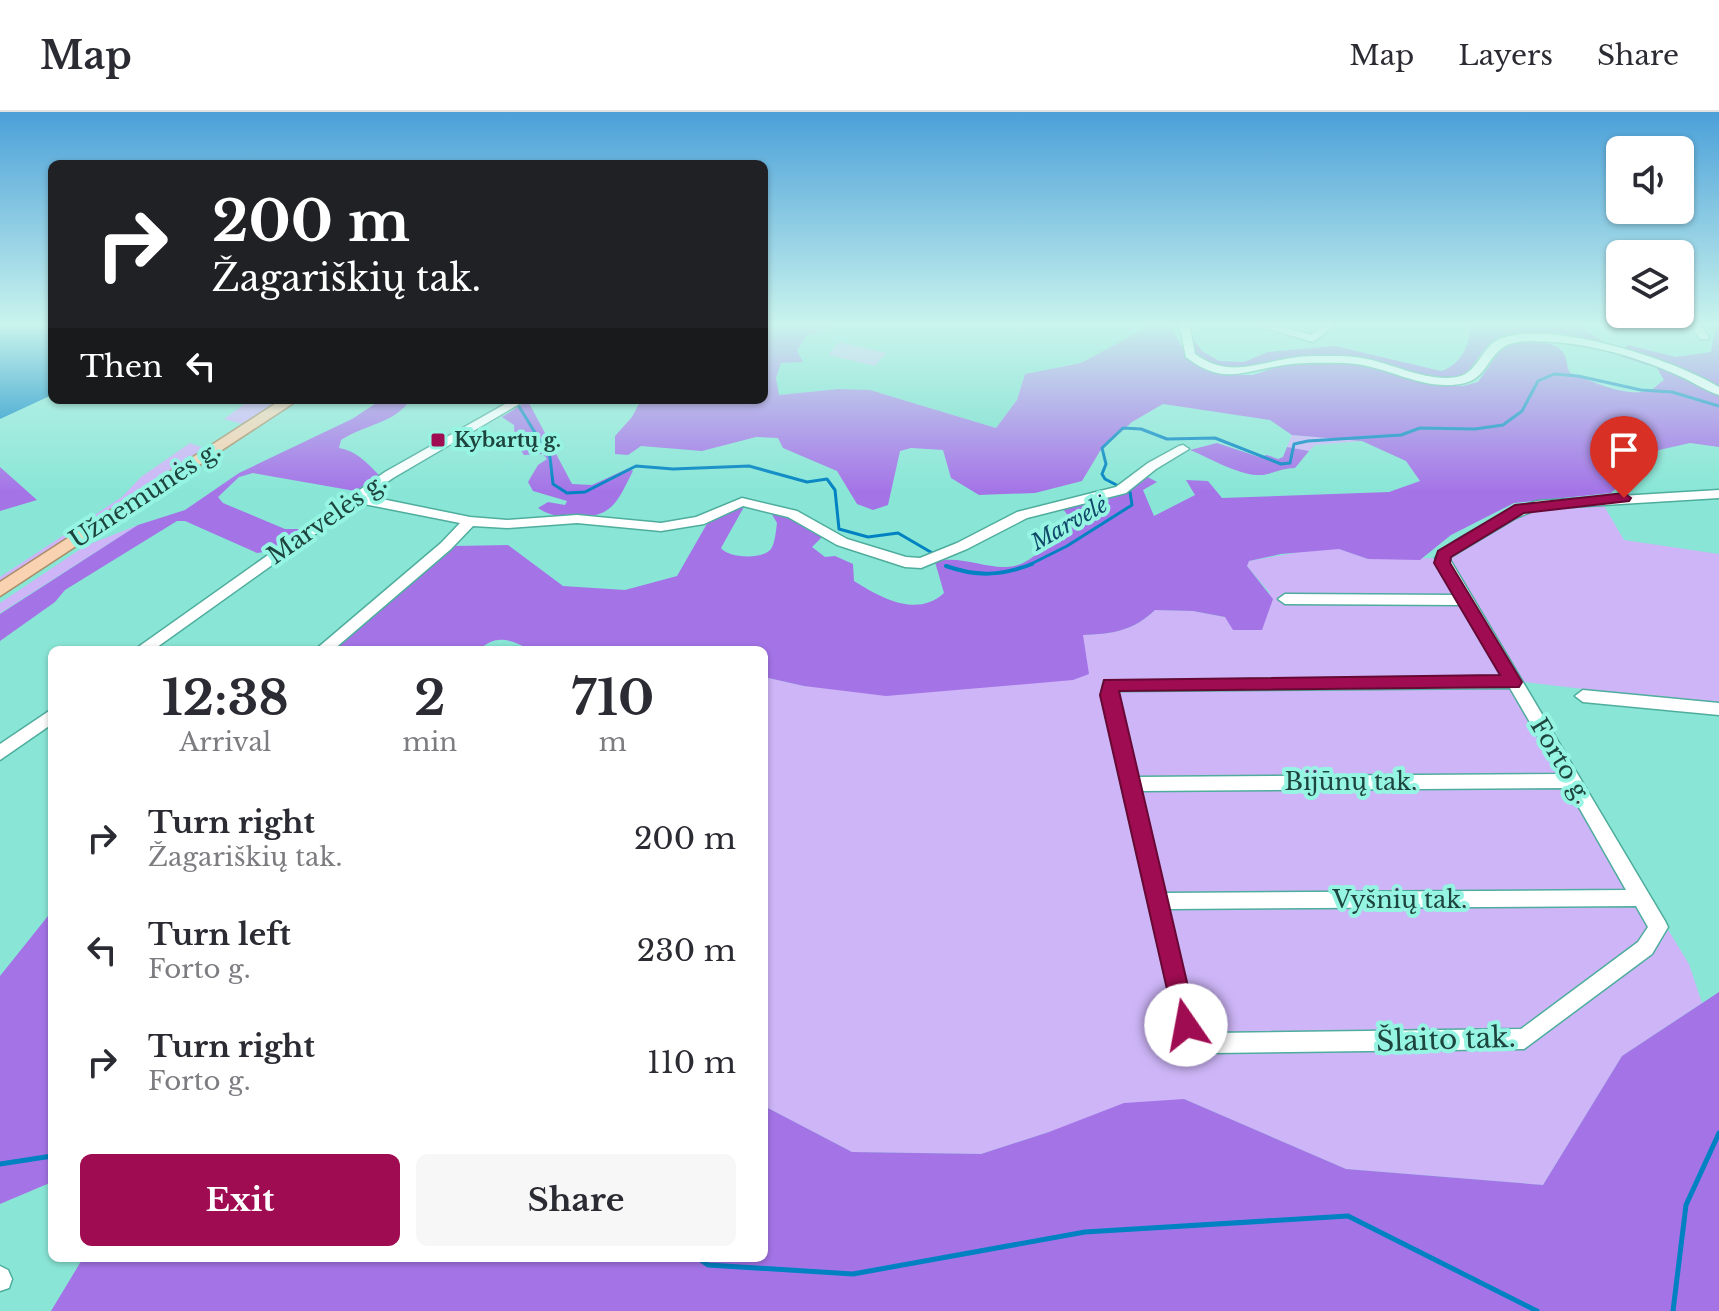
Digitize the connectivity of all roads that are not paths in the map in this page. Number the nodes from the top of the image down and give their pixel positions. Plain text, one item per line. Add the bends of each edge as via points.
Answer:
1 (1428, 379) edge
2 (1465, 379) edge
3 (1695, 379) edge
4 (1719, 392) edge
5 (285, 404) edge
6 (514, 404) edge
7 (1183, 449) dead end
8 (1719, 494) edge
9 (355, 498) junction
10 (470, 521) junction
11 (0, 590) edge
12 (1285, 599) dead end
13 (1464, 600) junction
14 (148, 646) edge
15 (328, 646) edge
16 (1513, 682) junction
17 (1583, 696) dead end
18 (1719, 709) edge
19 (48, 718) edge
20 (0, 753) edge
21 (1573, 781) junction
22 (1129, 784) junction
23 (1642, 898) junction
24 (1158, 901) junction
25 (1658, 927) joint

1 - 2 street
3 - 4 street
5 - 11 main road, Užnemunės g.
6 - 9 street, Marvelės g.
7 - 10 street via 1124,488 1022,515 921,563 842,542 792,514 742,502 681,526 577,519
8 - 13 street, Forto g. via 1537,505 1510,513 1443,555 1442,563
9 - 10 street
9 - 14 street, Marvelės g.
10 - 15 street
12 - 13 street
13 - 16 street, Forto g.
16 - 21 street, Forto g.
16 - 22 street via 1110,685
17 - 18 street
19 - 20 street
21 - 22 street, Bijūnų tak.
21 - 23 street, Forto g.
22 - 24 street
23 - 24 street, Vyšnių tak.
23 - 25 street, Forto g.
24 - 25 street, Šlaito tak. via 1186,1025 1193,1037 1212,1043 1524,1039 1645,948

